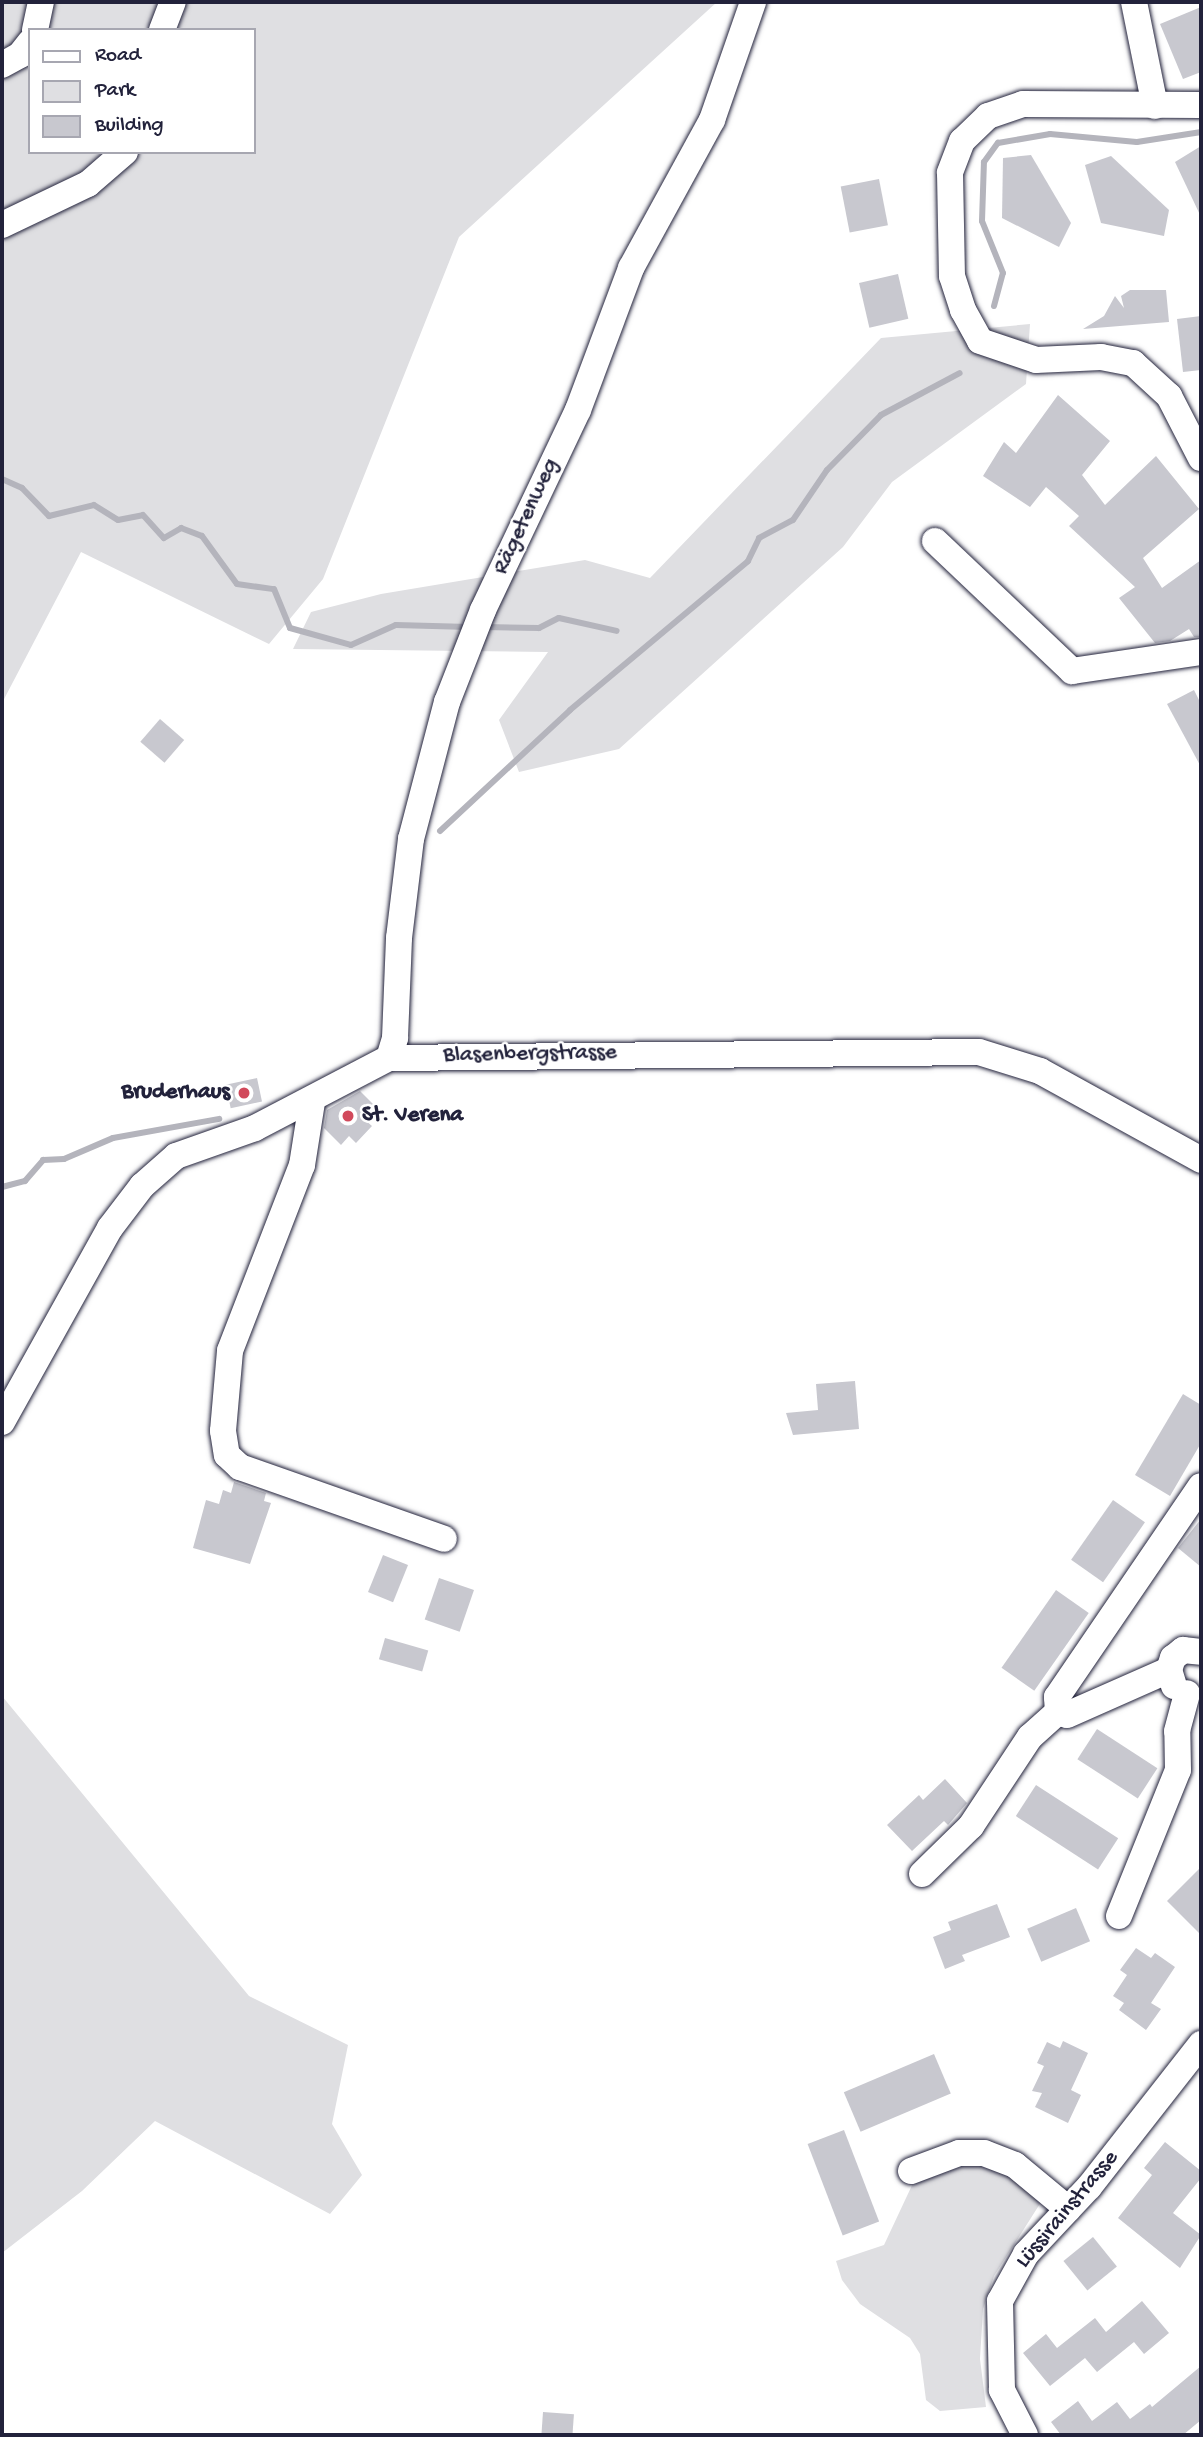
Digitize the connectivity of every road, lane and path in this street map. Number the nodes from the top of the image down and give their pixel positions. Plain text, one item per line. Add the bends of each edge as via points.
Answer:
1 (41, 2) edge
2 (173, 2) edge
3 (753, 2) edge
4 (1134, 2) edge
5 (35, 28) edge
6 (163, 28) edge
7 (28, 45) edge
8 (2, 65) edge
9 (1201, 105) edge
10 (1155, 106) junction
11 (123, 154) edge
12 (2, 225) edge
13 (1201, 458) edge
14 (935, 541) dead end
15 (1201, 652) edge
16 (389, 1058) junction
17 (312, 1102) junction
18 (1201, 1160) edge
19 (2, 1422) edge
20 (1201, 1486) edge
21 (444, 1538) dead end
22 (1201, 1652) edge
23 (1168, 1670) junction
24 (1194, 1692) edge
25 (1058, 1712) junction
26 (922, 1874) dead end
27 (1119, 1916) dead end
28 (1201, 2044) edge
29 (911, 2171) dead end
30 (1068, 2209) junction
31 (1025, 2435) edge

1 - 5 street
2 - 6 street
3 - 16 street, Rägetenweg via 712,120 631,268 578,410 467,646 425,776 411,839 399,938 395,1038
4 - 10 street
7 - 8 street
9 - 10 street
10 - 13 street via 1033,103 988,116 962,141 950,173 952,276 980,341 1036,360 1101,357 1142,369 1169,396
11 - 12 street via 88,184
14 - 15 street via 1072,671
16 - 17 street, Blasenbergstrasse via 344,1079
16 - 18 street, Blasenbergstrasse via 979,1052 1040,1071
17 - 19 street, Blasenbergstrasse via 255,1129 176,1156 142,1186 110,1228
17 - 21 street via 303,1165 230,1351 223,1431 227,1455 240,1467
20 - 25 street via 1057,1697
22 - 23 street via 1178,1653
23 - 24 street via 1175,1688
23 - 25 street via 1067,1715
24 - 27 street via 1177,1731 1178,1770
25 - 26 street via 1030,1737 971,1826
28 - 30 street, Lüssirainstrasse
29 - 30 street via 959,2153 984,2153 1015,2165
30 - 31 street, Lüssirainstrasse via 1026,2253 1000,2301 1002,2390

